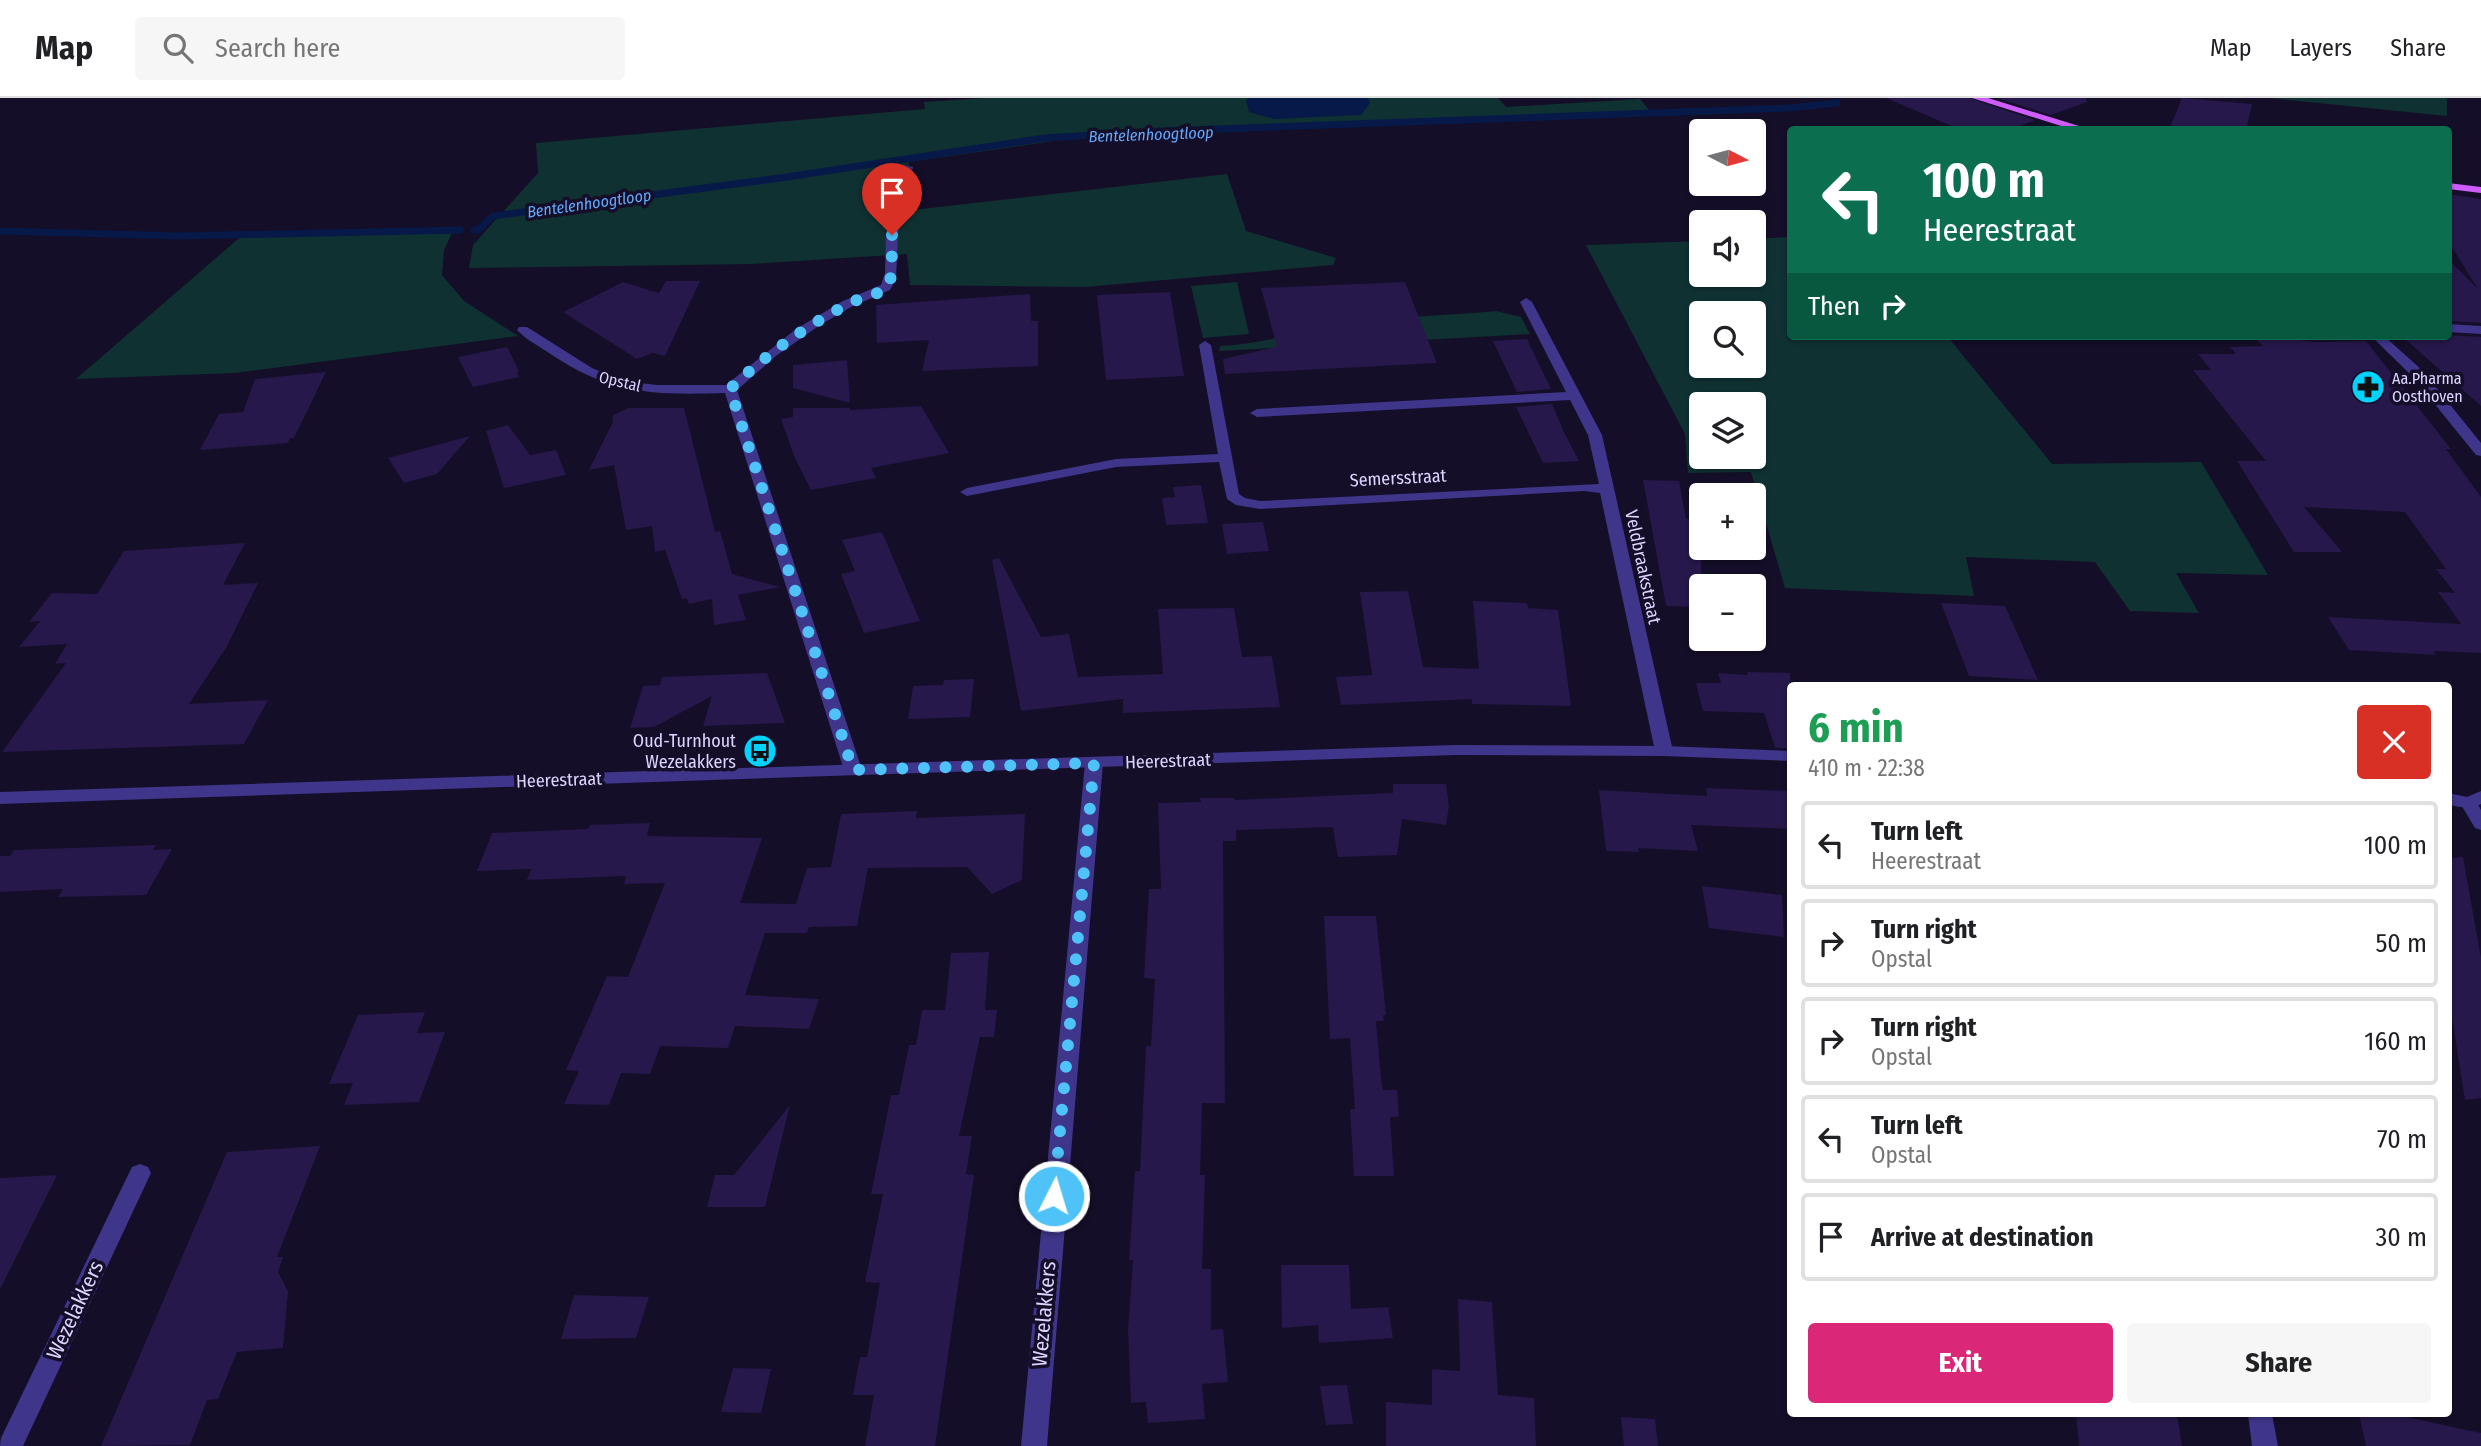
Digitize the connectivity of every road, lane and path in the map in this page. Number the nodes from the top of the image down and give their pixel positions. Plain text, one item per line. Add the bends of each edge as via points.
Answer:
1 (1977, 98) edge
2 (2073, 126) edge
3 (908, 167) dead end
4 (2452, 186) edge
5 (2481, 190) edge
6 (1526, 302) dead end
7 (2452, 328) edge
8 (523, 330) dead end
9 (2481, 330) edge
10 (2381, 340) edge
11 (1205, 345) dead end
12 (730, 389) junction
13 (1575, 396) junction
14 (1257, 413) dead end
15 (2481, 452) edge
16 (1226, 458) junction
17 (1606, 489) junction
18 (967, 492) dead end
19 (1664, 751) junction
20 (1787, 756) edge
21 (1094, 763) junction
22 (853, 770) junction
23 (0, 798) edge
24 (2452, 799) edge
25 (2475, 800) edge
26 (2481, 824) edge
27 (140, 1173) dead end
28 (2260, 1417) edge
29 (10, 1446) edge
30 (1034, 1446) edge
31 (2265, 1446) edge

1 - 2 main road
3 - 12 street via 892,235 888,286 816,322
4 - 5 main road
6 - 13 street, Veldbraakstraat
7 - 9 street
8 - 12 street, Opstal via 587,372 615,383
10 - 15 street via 2417,373
11 - 16 street, Semersstraat
12 - 22 street
13 - 14 street
13 - 17 street, Veldbraakstraat via 1595,435
16 - 17 street, Semersstraat via 1233,496 1260,505
16 - 18 street via 1116,463
17 - 19 street, Veldbraakstraat
19 - 20 street, Heerestraat
19 - 21 street, Heerestraat via 1455,750
21 - 22 street, Heerestraat
21 - 30 street, Wezelakkers
22 - 23 street, Heerestraat
24 - 25 street
25 - 26 street via 2474,815
27 - 29 street, Wezelakkers
28 - 31 street

